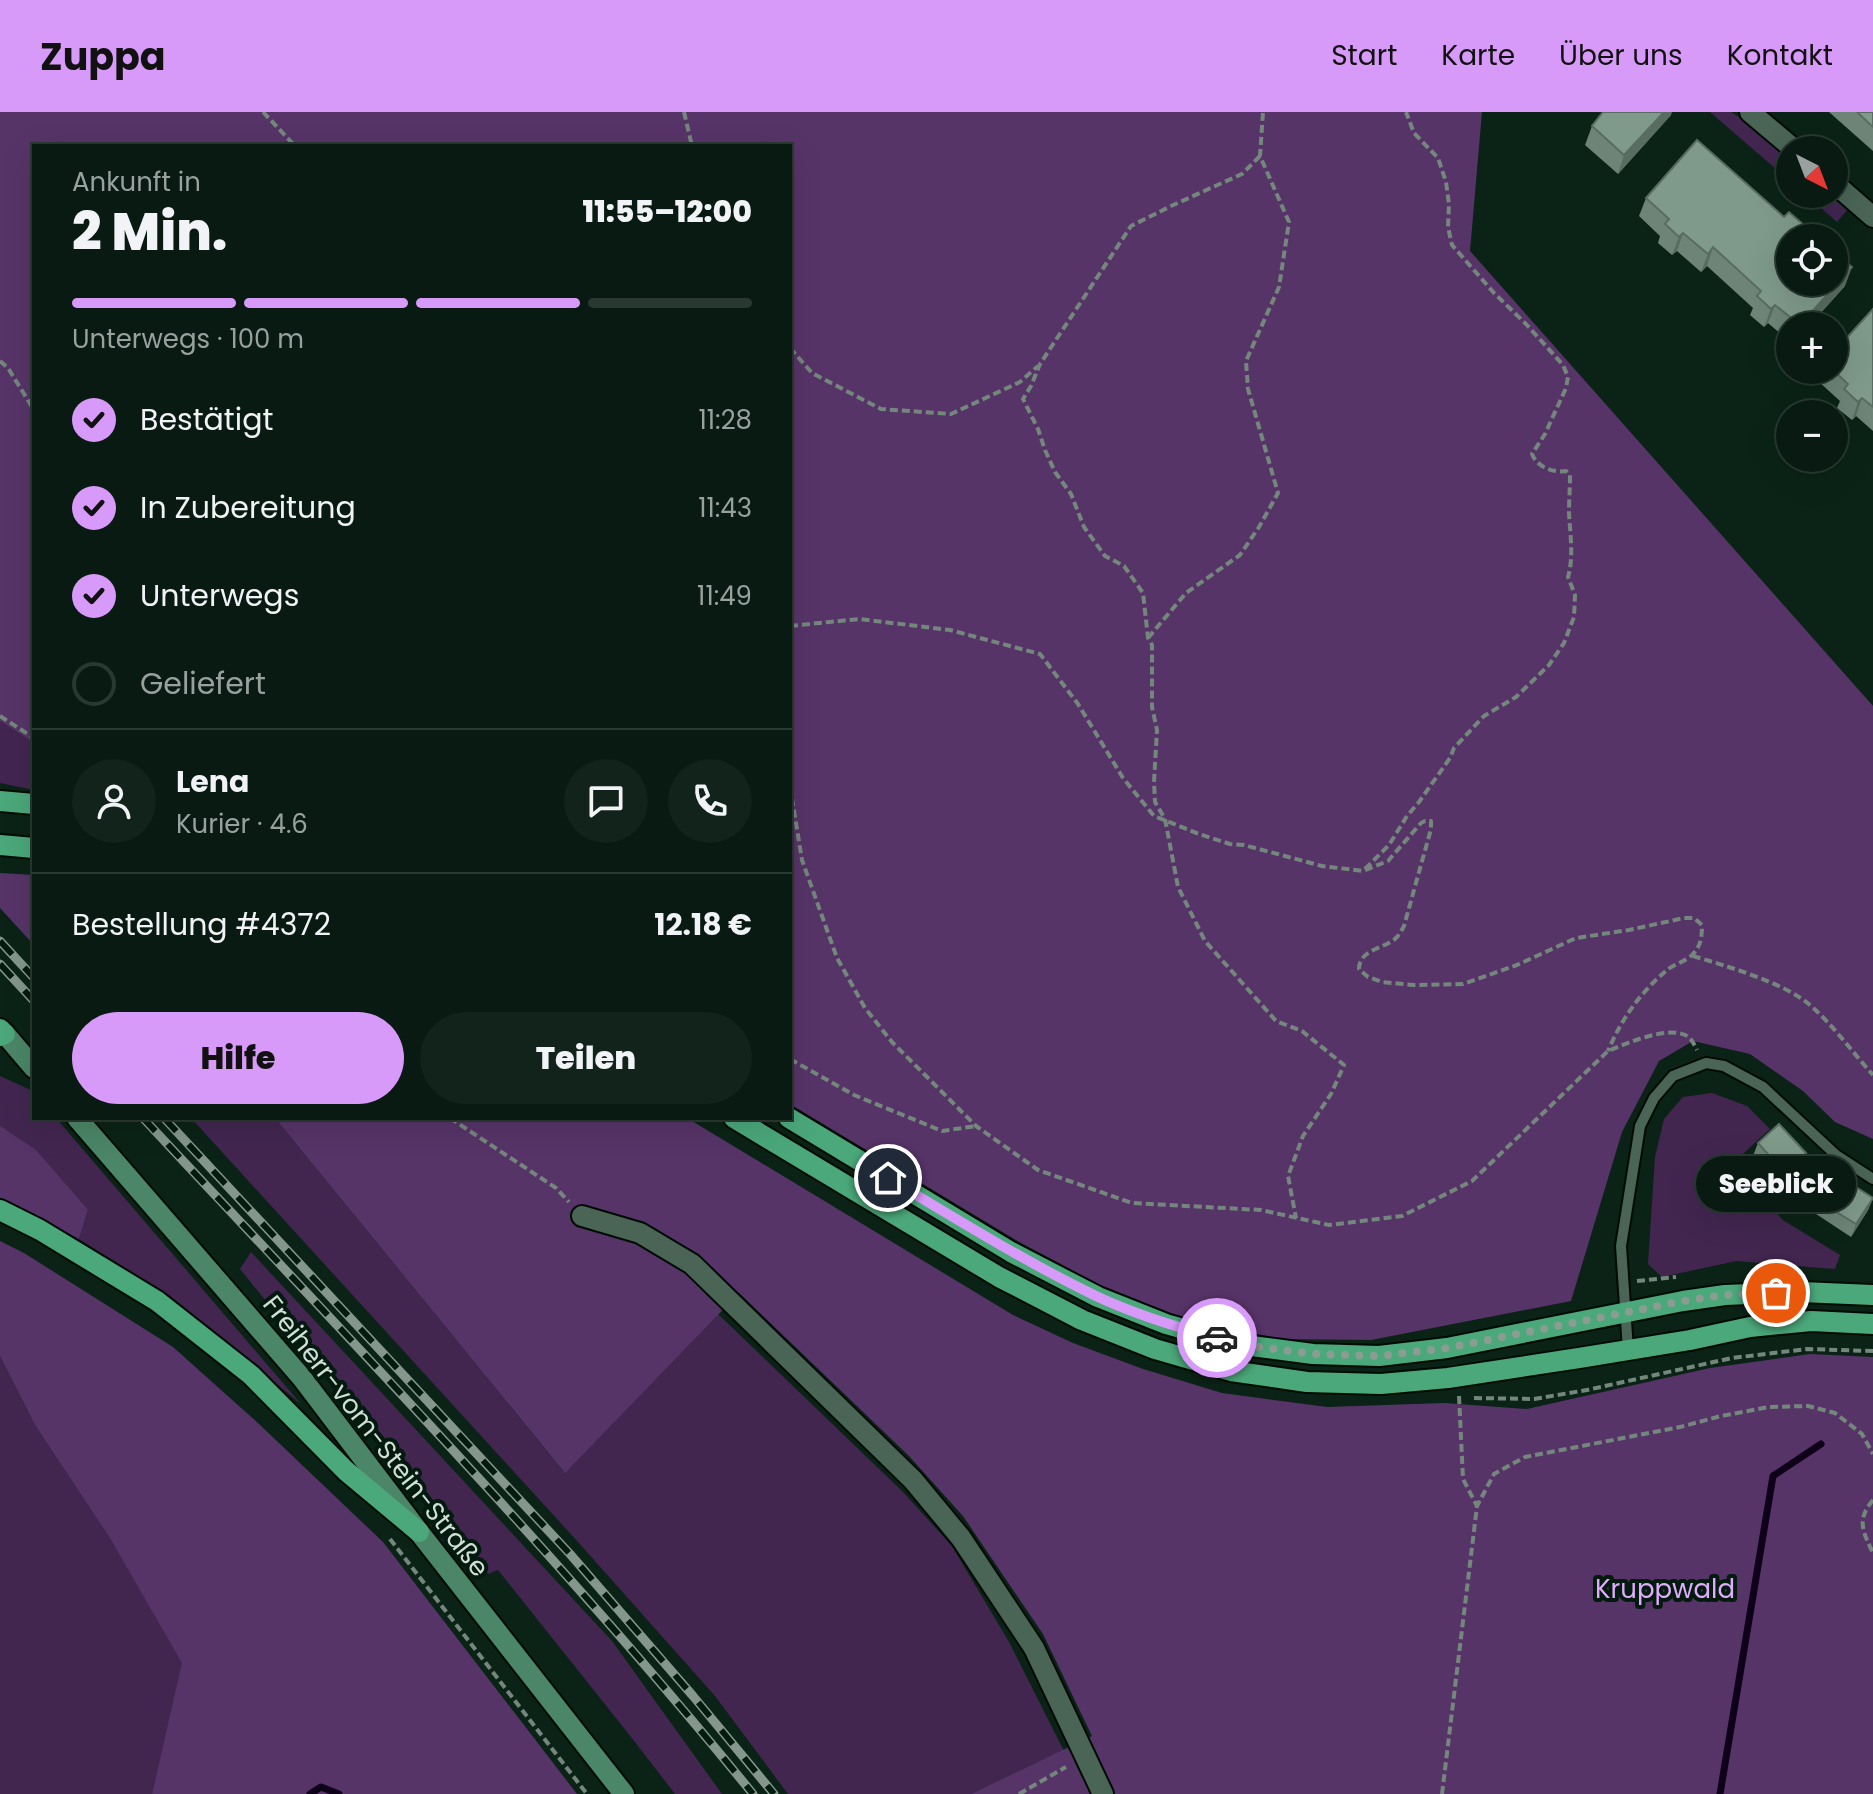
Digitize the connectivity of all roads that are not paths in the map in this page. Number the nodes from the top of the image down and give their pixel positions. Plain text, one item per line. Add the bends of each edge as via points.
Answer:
1 (1750, 112) edge
2 (1778, 136) edge
3 (1848, 195) edge
4 (1873, 217) edge
5 (0, 801) edge
6 (32, 804) edge
7 (0, 845) edge
8 (32, 848) edge
9 (2, 1033) edge
10 (32, 1066) edge
11 (79, 1120) edge
12 (737, 1120) edge
13 (792, 1120) edge
14 (1873, 1179) edge
15 (0, 1210) edge
16 (582, 1216) road end
17 (1873, 1295) edge
18 (1625, 1314) junction
19 (1873, 1324) edge
20 (1628, 1350) junction
21 (419, 1532) junction
22 (624, 1794) edge
23 (1103, 1794) edge

1 - 2 street
3 - 4 street
5 - 6 main road
7 - 8 main road
9 - 10 main road
11 - 21 main road, Freiherr-vom-Stein-Straße via 302,1378
12 - 20 main road via 999,1277 1082,1320 1231,1371 1307,1382 1381,1384
13 - 18 main road via 1011,1252 1098,1297 1236,1344 1379,1356
14 - 18 lane via 1836,1155 1763,1087 1724,1066 1706,1063 1673,1076 1640,1126 1621,1246
15 - 21 main road via 157,1301 251,1375 346,1471
16 - 23 street via 640,1233 692,1264 913,1480 961,1538 1034,1648
17 - 18 main road via 1725,1295
18 - 20 lane
19 - 20 main road via 1811,1321 1750,1327
21 - 22 main road, Freiherr-vom-Stein-Straße

